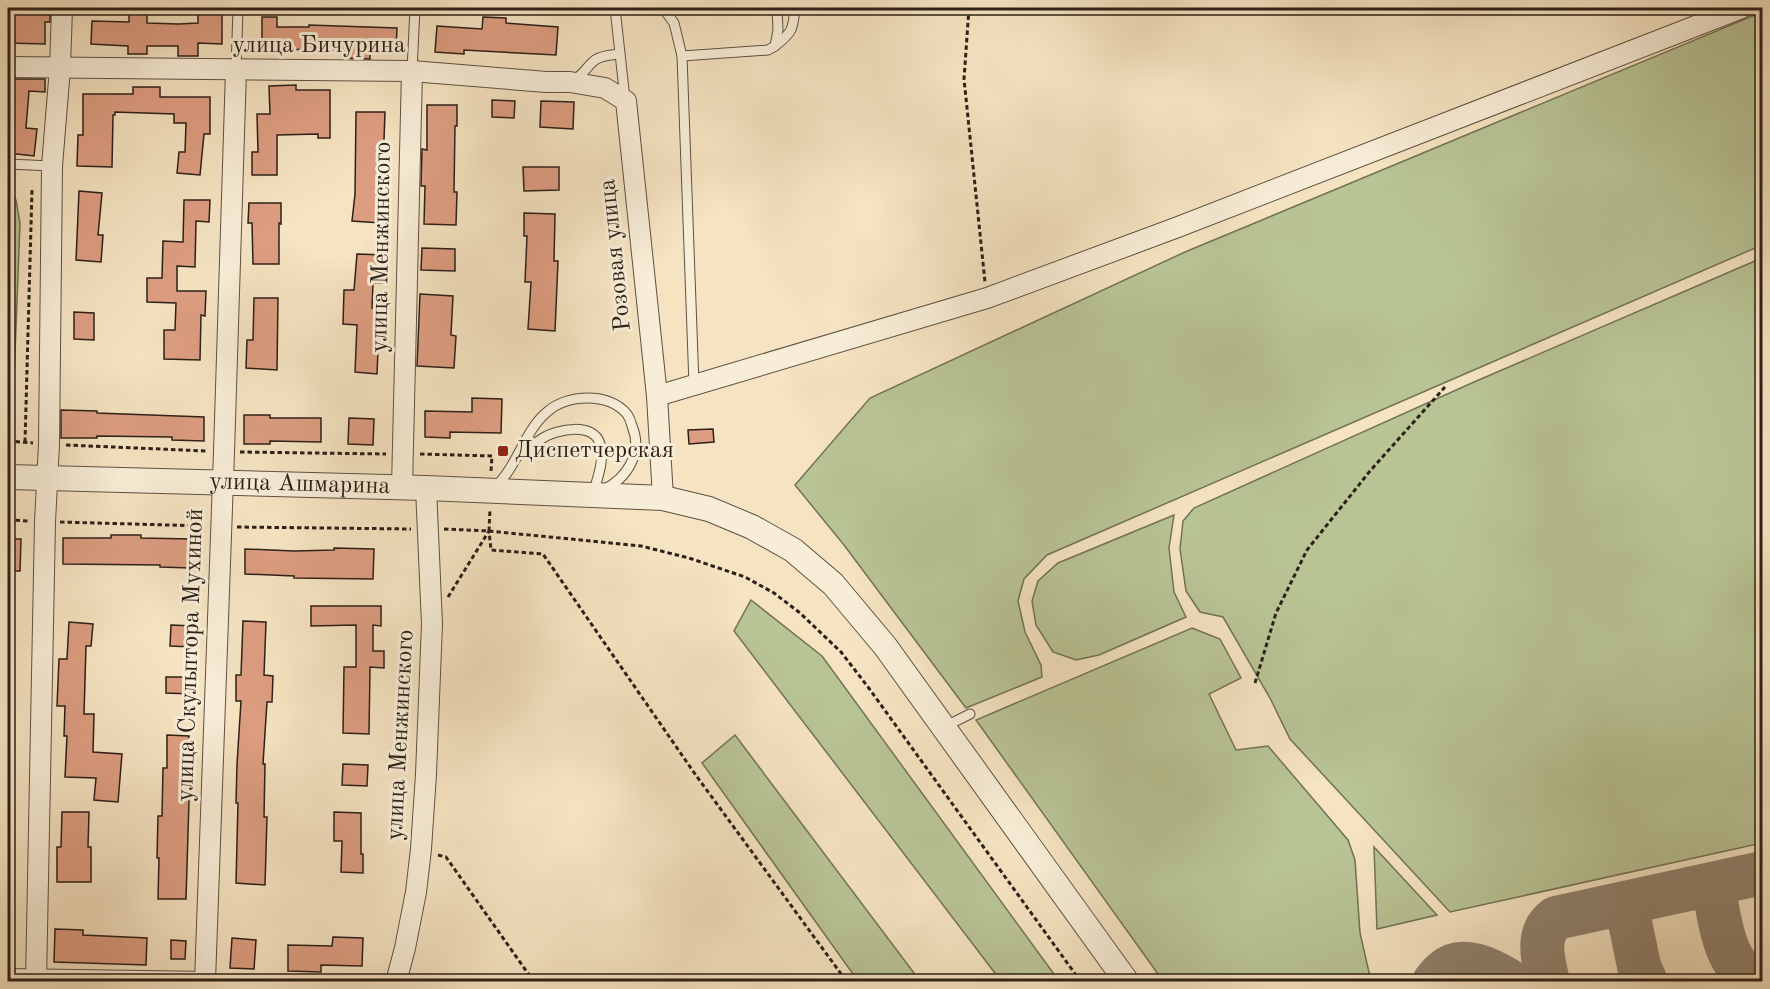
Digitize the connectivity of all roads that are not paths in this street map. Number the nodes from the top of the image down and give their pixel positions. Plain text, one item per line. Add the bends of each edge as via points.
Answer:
1 (62, 8) edge
2 (238, 8) edge
3 (415, 8) edge
4 (615, 8) edge
5 (663, 8) edge
6 (777, 8) edge
7 (795, 8) edge
8 (1742, 8) edge
9 (775, 46) junction
10 (620, 54) junction
11 (682, 56) junction
12 (8, 67) edge
13 (60, 68) junction
14 (236, 70) junction
15 (412, 71) junction
16 (570, 82) junction
17 (626, 102) junction
18 (8, 164) edge
19 (43, 165) junction
20 (694, 385) junction
21 (657, 396) junction
22 (517, 457) junction
23 (8, 477) edge
24 (47, 478) junction
25 (223, 483) junction
26 (402, 487) junction
27 (426, 488) junction
28 (491, 491) junction
29 (593, 494) junction
30 (663, 498) junction
31 (970, 714) dead end
32 (943, 727) junction
33 (8, 979) edge
34 (36, 980) edge
35 (207, 981) edge
36 (396, 981) edge
37 (1127, 981) edge

1 - 13 street
2 - 14 lane, улица Скульптора Мухиной
3 - 15 lane, улица Менжинского
4 - 10 lane, Розовая улица
5 - 11 lane via 674,23
6 - 9 lane
7 - 9 lane via 793,28
8 - 20 street via 987,298
9 - 11 lane via 768,50
10 - 16 lane via 595,61
10 - 17 lane, Розовая улица
11 - 20 lane
12 - 13 street, улица Бичурина
13 - 14 street, улица Бичурина
13 - 19 street
14 - 15 street, улица Бичурина
14 - 25 street, улица Скульптора Мухиной
15 - 16 street, улица Бичурина
15 - 26 street, улица Менжинского
16 - 17 street, улица Бичурина via 604,88
17 - 21 street, Розовая улица
18 - 19 lane
19 - 24 street
20 - 21 street
21 - 30 street, Розовая улица
22 - 28 lane
22 - 29 lane via 553,433 578,430 593,434 602,455
22 - 29 lane via 536,424 560,403 578,398 615,404 628,414 635,432 634,460 611,486
23 - 24 street, улица Ашмарина
24 - 25 street, улица Ашмарина
24 - 34 street
25 - 26 street, улица Ашмарина
25 - 35 street, улица Скульптора Мухиной
26 - 27 street, улица Ашмарина
27 - 28 street, улица Ашмарина
27 - 36 street, улица Менжинского via 432,624 421,849 416,892
28 - 29 street, улица Ашмарина
29 - 30 street, улица Ашмарина
30 - 32 street, улица Ашмарина via 709,509 794,550 833,584 885,646
31 - 32 lane
32 - 37 street, улица Ашмарина
33 - 34 street
34 - 35 street

